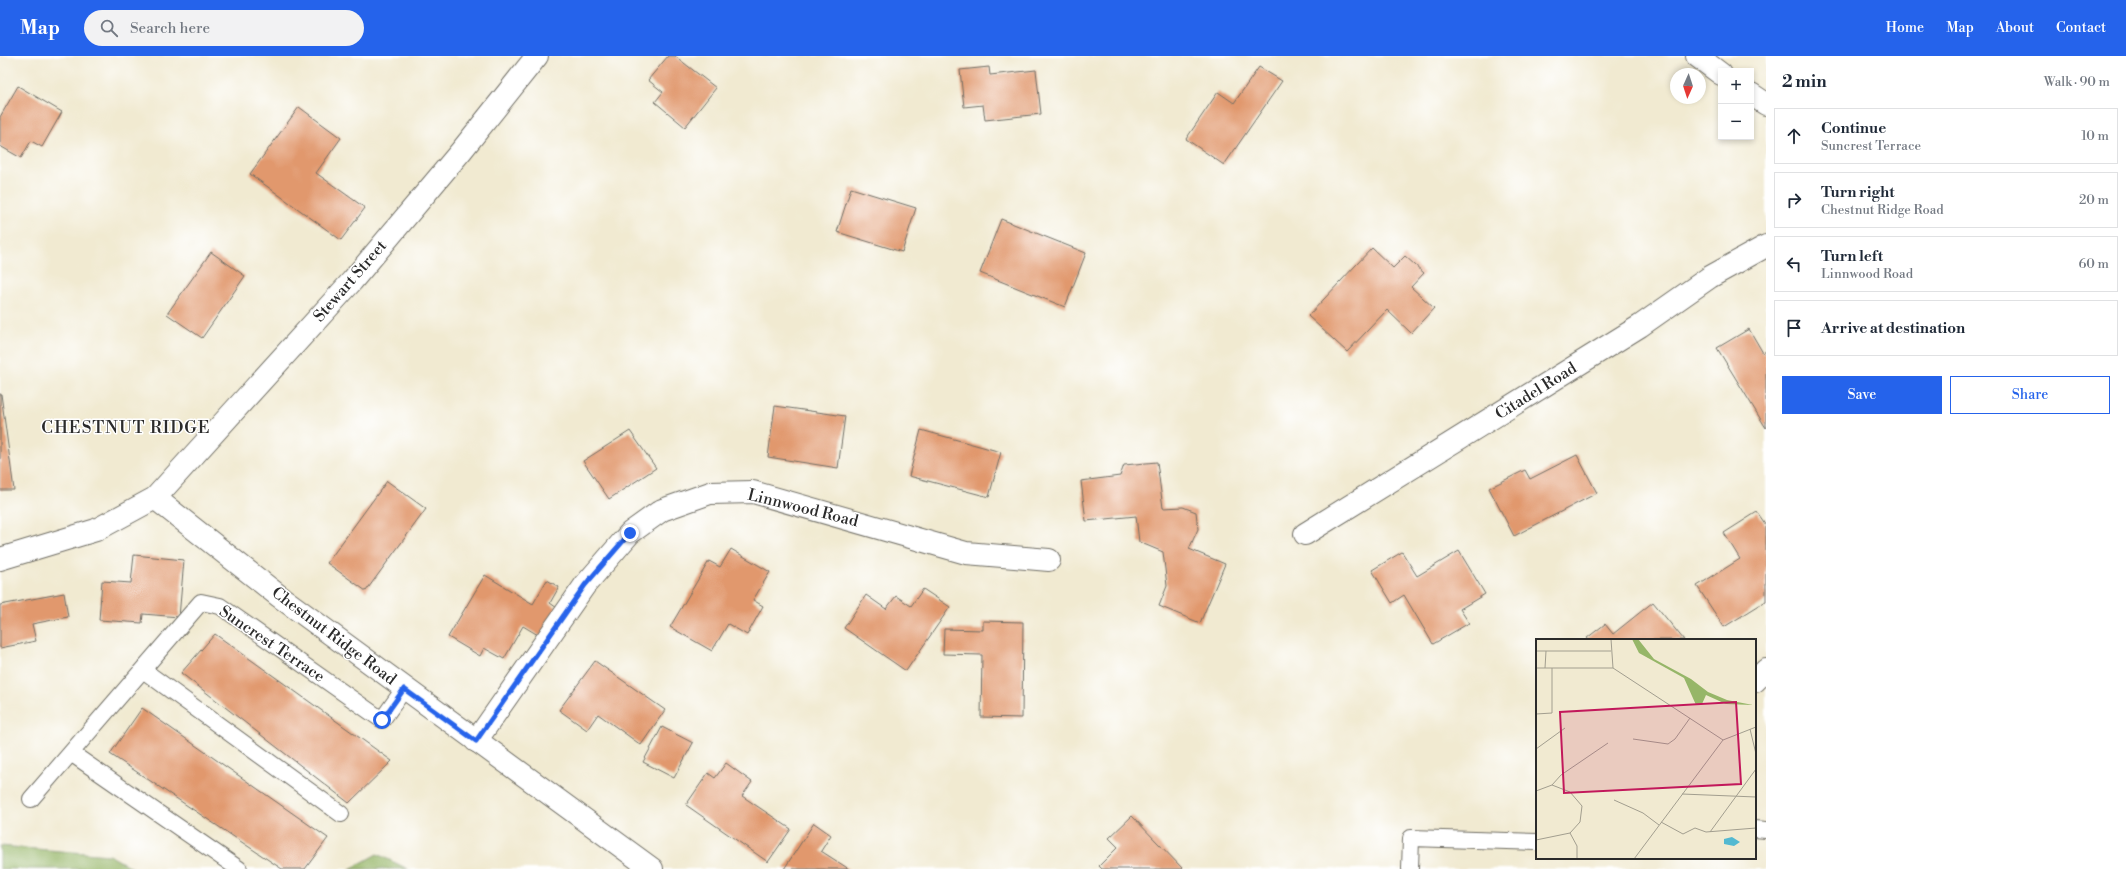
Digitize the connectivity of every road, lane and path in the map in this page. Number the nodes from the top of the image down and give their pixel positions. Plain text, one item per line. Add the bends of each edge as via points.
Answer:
1 (537, 56) edge
2 (1697, 56) edge
3 (1718, 72) edge
4 (1754, 96) edge
5 (1766, 104) edge
6 (1766, 246) edge
7 (155, 498) junction
8 (1305, 534) dead end
9 (0, 559) edge
10 (1049, 560) dead end
11 (143, 670) junction
12 (1766, 670) edge
13 (1756, 680) edge
14 (404, 689) junction
15 (476, 741) junction
16 (71, 753) junction
17 (31, 799) dead end
18 (341, 814) dead end
19 (1756, 829) edge
20 (1766, 830) edge
21 (1536, 842) edge
22 (240, 869) edge
23 (652, 869) edge
24 (1410, 869) edge

1 - 7 street, Stewart Street via 352,281
2 - 3 street
4 - 5 street
6 - 8 street, Citadel Road via 1710,278 1634,330
7 - 9 street, Stewart Street via 96,530
7 - 14 street, Chestnut Ridge Road via 279,596
10 - 15 street, Linnwood Road via 966,553 754,492 710,493 662,510 630,533 585,585
11 - 14 lane, Suncrest Terrace via 201,602 220,606 382,720
11 - 16 lane, Suncrest Terrace
11 - 18 lane
12 - 13 street
14 - 15 street, Chestnut Ridge Road
15 - 23 street, Chestnut Ridge Road
16 - 17 lane, Suncrest Terrace
16 - 22 lane
19 - 20 lane
21 - 24 lane via 1411,838

